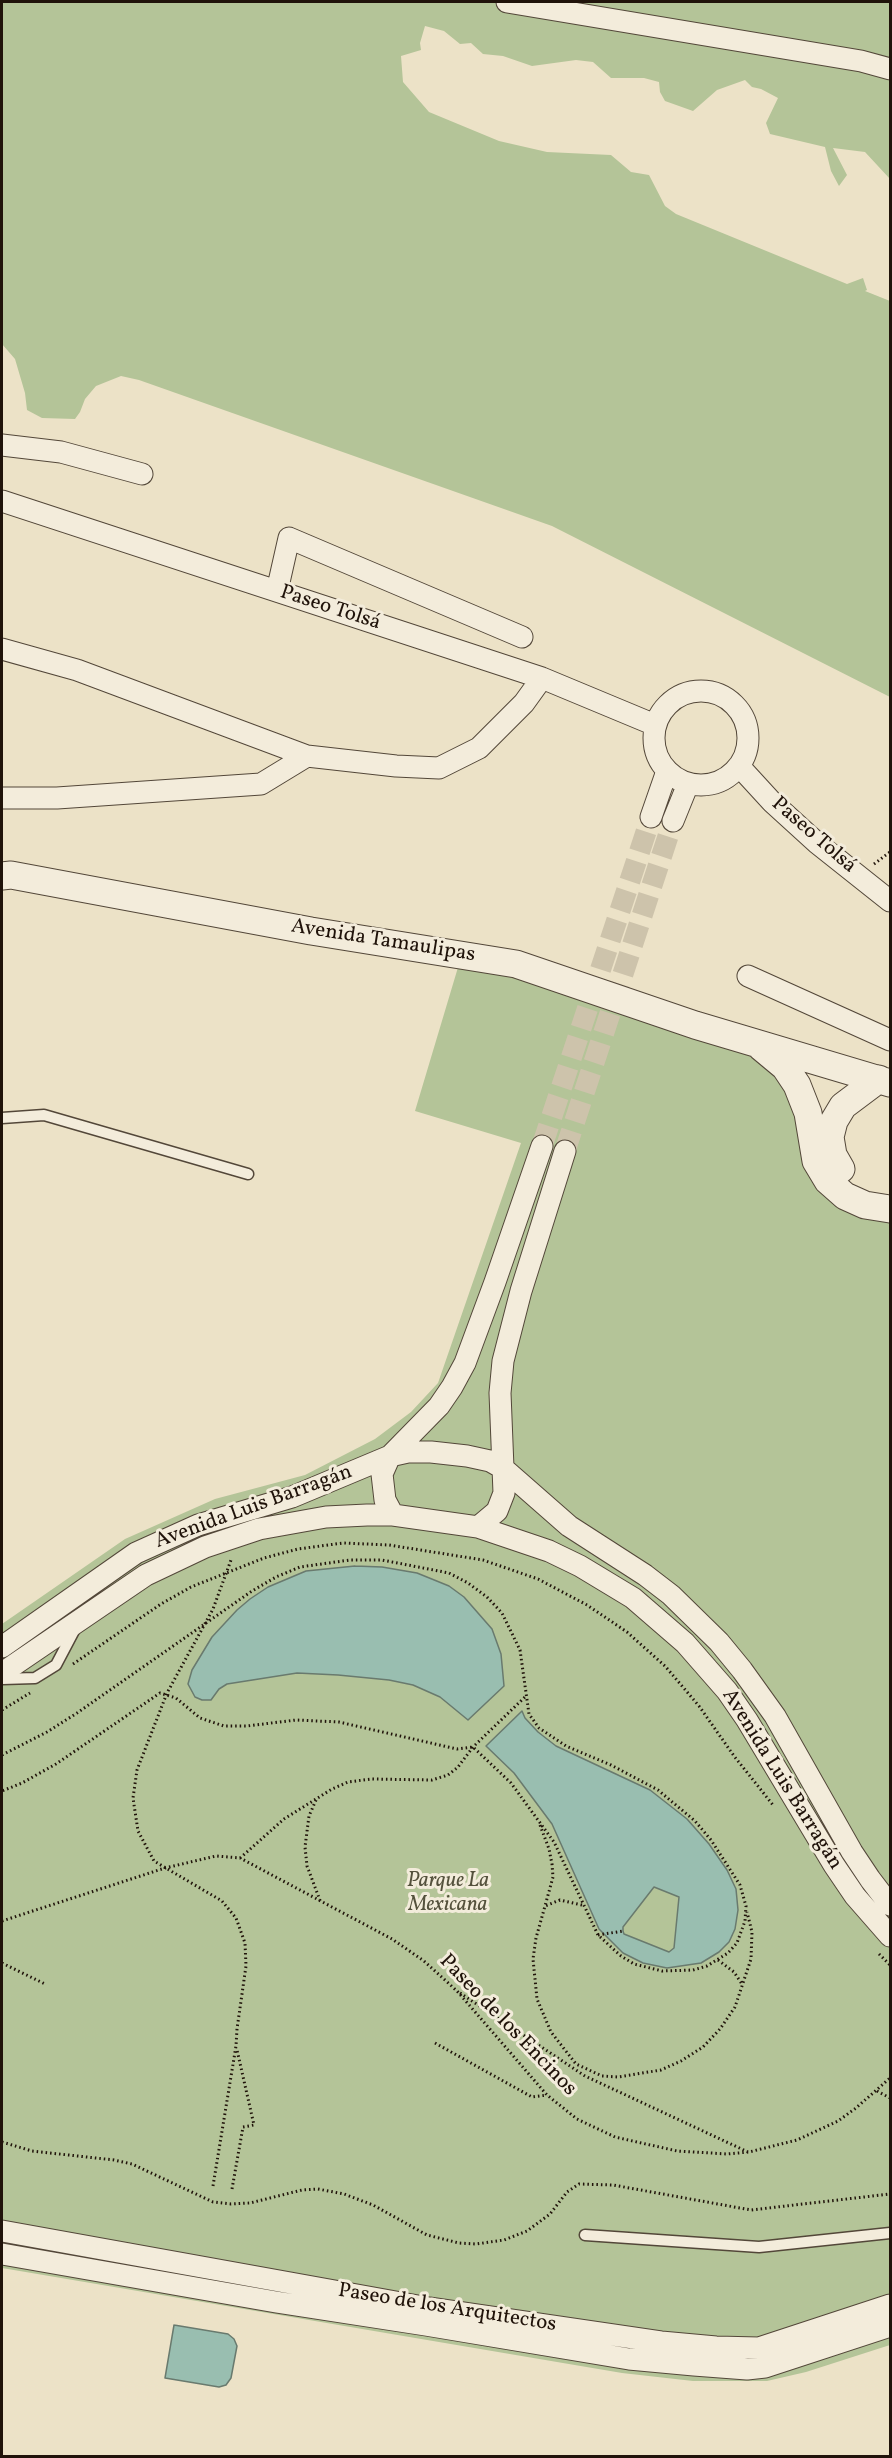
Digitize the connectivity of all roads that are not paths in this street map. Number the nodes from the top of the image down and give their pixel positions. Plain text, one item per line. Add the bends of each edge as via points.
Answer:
1 (507, 2) edge
2 (891, 69) edge
3 (2, 445) edge
4 (142, 474) dead end
5 (2, 501) edge
6 (277, 591) junction
7 (522, 637) dead end
8 (2, 649) edge
9 (542, 678) junction
10 (655, 724) junction
11 (307, 756) junction
12 (740, 766) junction
13 (667, 771) junction
14 (688, 784) junction
15 (2, 798) edge
16 (651, 817) tunnel mouth
17 (673, 821) tunnel mouth
18 (2, 876) edge
19 (891, 901) edge
20 (748, 976) dead end
21 (891, 1040) edge
22 (755, 1043) junction
23 (885, 1081) edge
24 (2, 1118) edge
25 (542, 1146) tunnel mouth
26 (565, 1151) tunnel mouth
27 (248, 1174) dead end
28 (891, 1191) edge
29 (891, 1209) edge
30 (390, 1456) junction
31 (504, 1469) junction
32 (393, 1515) junction
33 (478, 1527) junction
34 (79, 1621) junction
35 (2, 1647) edge
36 (2, 1673) edge
37 (2, 1679) edge
38 (891, 1905) edge
39 (884, 1943) edge
40 (2, 2231) edge
41 (891, 2233) edge
42 (585, 2235) dead end
43 (2, 2254) edge
44 (891, 2305) edge
45 (427, 2316) junction
46 (891, 2326) edge

1 - 2 street
3 - 4 street via 61,452
5 - 6 street, Paseo Tolsá
6 - 7 street via 289,538
6 - 9 street, Paseo Tolsá
8 - 11 street via 77,670
9 - 10 street, Paseo Tolsá
9 - 11 street via 524,703 479,748 439,768
10 - 12 street via 664,706 681,694 702,690 722,695 738,708 747,726 748,747
10 - 13 street via 654,750
11 - 15 street via 261,784
12 - 14 street via 722,781
12 - 19 street, Paseo Tolsá via 817,843
13 - 14 street
13 - 16 street
14 - 17 street
18 - 22 street, Avenida Tamaulipas via 516,964
20 - 21 street
22 - 23 street, Avenida Tamaulipas
22 - 29 street, Avenida Tamaulipas via 785,1068 797,1085 808,1113 816,1161 828,1181 845,1196 865,1205
23 - 28 street, Avenida Tamaulipas via 843,1106 830,1137 833,1155 841,1169 870,1189
24 - 27 lane via 44,1115
25 - 30 street, Avenida Luis Barragán via 465,1363 439,1406
26 - 31 street via 504,1353 500,1393
30 - 31 street, Avenida Luis Barragán via 431,1452 467,1456
30 - 32 street, Avenida Luis Barragán via 382,1474 382,1487
30 - 35 street, Avenida Luis Barragán via 312,1490 198,1525 153,1544
31 - 33 street via 502,1502
31 - 38 street, Avenida Luis Barragán via 569,1526 672,1595 718,1642 775,1716 852,1852
32 - 33 street, Avenida Luis Barragán
32 - 34 street, Avenida Luis Barragán via 326,1517 237,1536 146,1575
33 - 39 street, Avenida Luis Barragán via 580,1566 633,1598 686,1643 747,1720
34 - 36 street, Avenida Luis Barragán
34 - 37 lane via 56,1665 35,1678
40 - 45 street, Paseo de los Arquitectos
41 - 42 lane via 759,2247
43 - 45 street, Paseo de los Arquitectos via 265,2301
44 - 45 street, Paseo de los Arquitectos via 759,2348 662,2342
45 - 46 street, Paseo de los Arquitectos via 629,2359 747,2369 785,2362

